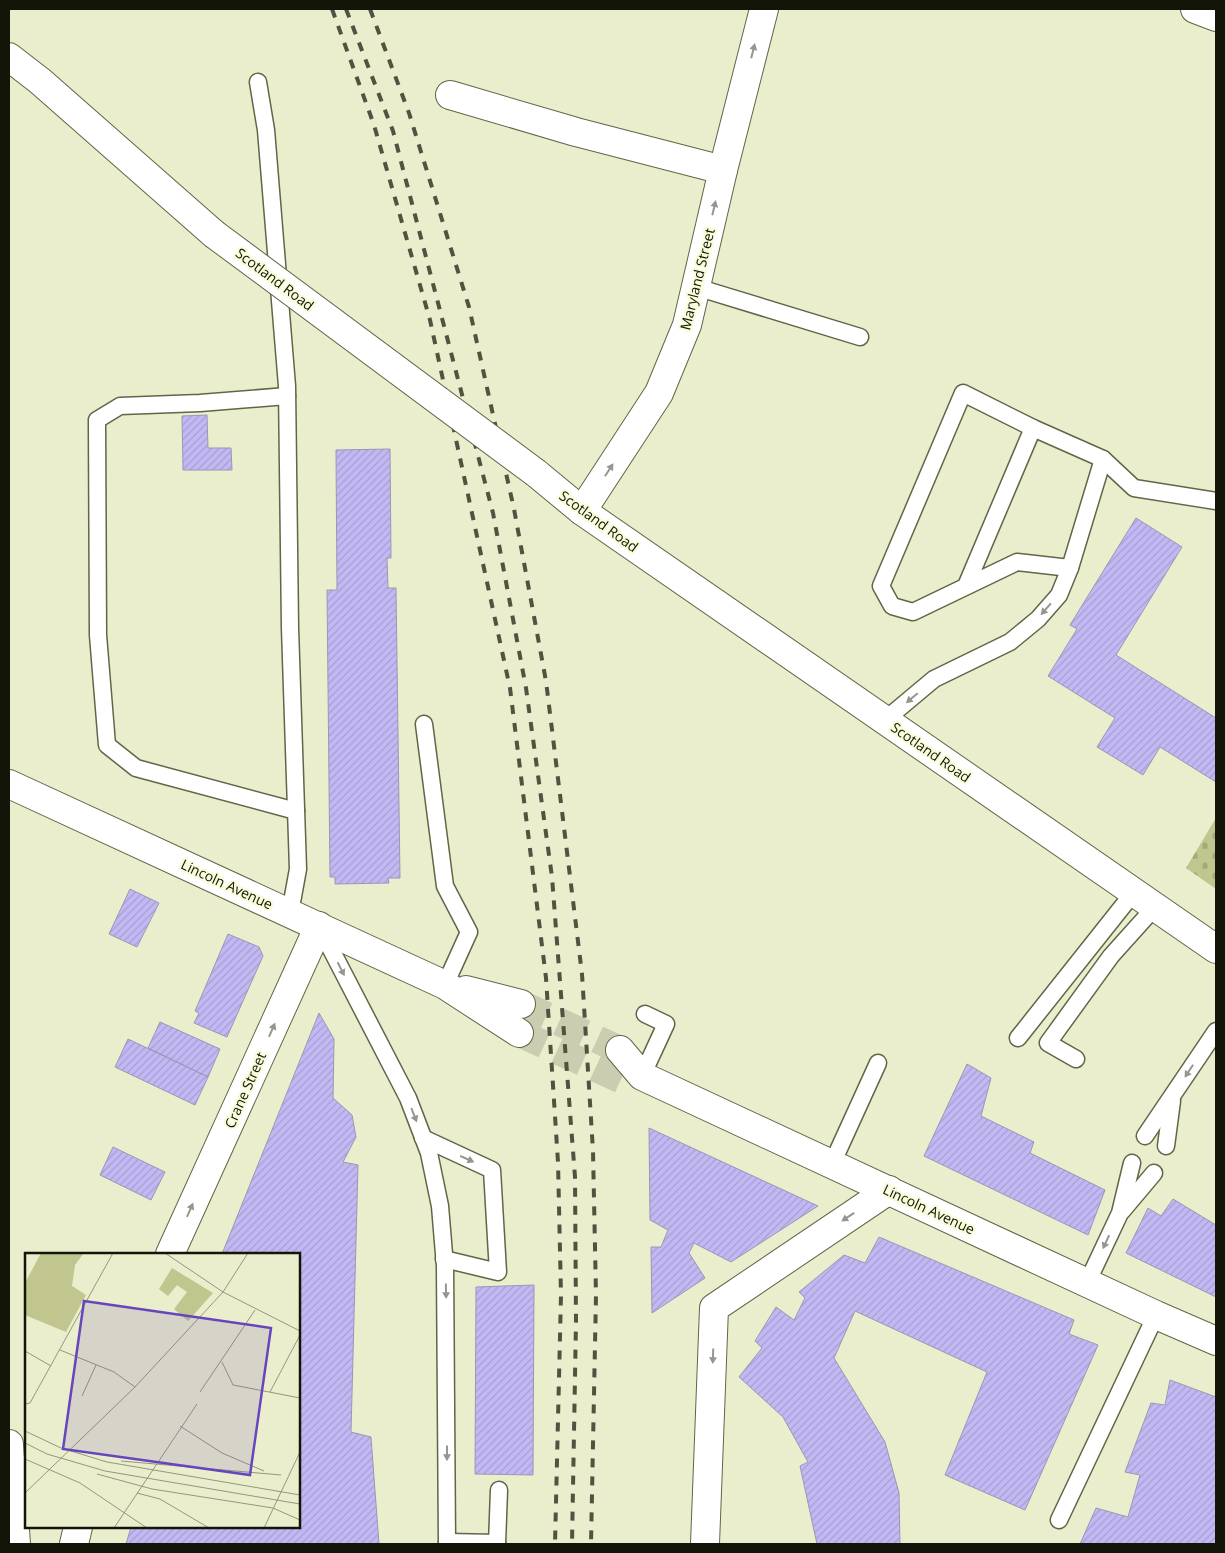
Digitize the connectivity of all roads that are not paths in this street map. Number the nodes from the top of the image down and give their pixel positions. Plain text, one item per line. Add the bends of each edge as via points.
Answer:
1 (764, 9) edge
2 (1195, 9) edge
3 (1216, 17) edge
4 (9, 57) edge
5 (258, 82) dead end
6 (450, 95) dead end
7 (723, 170) junction
8 (696, 287) junction
9 (860, 337) dead end
10 (287, 396) junction
11 (1034, 428) junction
12 (1103, 459) junction
13 (1216, 501) edge
14 (582, 510) junction
15 (1070, 568) junction
16 (966, 586) junction
17 (885, 720) junction
18 (424, 724) dead end
19 (9, 784) edge
20 (296, 811) junction
21 (1144, 900) junction
22 (290, 913) junction
23 (319, 926) junction
24 (1216, 949) edge
25 (446, 985) junction
26 (521, 1004) tunnel mouth
27 (645, 1014) dead end
28 (1216, 1030) edge
29 (519, 1033) tunnel mouth
30 (1018, 1038) dead end
31 (620, 1050) tunnel mouth
32 (1076, 1059) dead end
33 (878, 1062) dead end
34 (632, 1078) junction
35 (1173, 1096) junction
36 (1145, 1136) dead end
37 (423, 1138) junction
38 (1166, 1146) dead end
39 (1132, 1162) dead end
40 (832, 1164) junction
41 (1154, 1173) dead end
42 (889, 1190) junction
43 (1120, 1213) junction
44 (170, 1253) edge
45 (444, 1259) junction
46 (1087, 1283) junction
47 (1156, 1315) junction
48 (1216, 1341) edge
49 (9, 1444) edge
50 (499, 1490) dead end
51 (1059, 1520) dead end
52 (78, 1528) edge
53 (447, 1543) edge
54 (16, 1544) edge
55 (74, 1544) edge
56 (497, 1544) edge
57 (705, 1544) edge

7 -> 1 main road, Maryland Street
2 - 3 main road
4 - 14 main road, Scotland Road, bridge via 214,234
5 - 10 lane via 266,130
6 - 7 main road
8 -> 7 main road, Maryland Street
8 - 9 lane
14 -> 8 main road, Maryland Street via 659,393 688,325
10 - 20 lane
10 - 20 lane via 120,406 97,420 98,635 107,745 136,768
11 - 12 lane
11 - 16 lane
11 - 16 lane via 963,393 881,586 892,606 913,612
12 - 13 lane via 1134,488
12 - 15 lane
14 - 17 main road, Scotland Road
15 - 16 lane via 1017,562
15 -> 17 lane via 1059,596 1038,619 1010,642 934,679
17 - 21 main road, Scotland Road
18 - 25 lane via 445,886 469,932
19 - 22 main road, Lincoln Avenue
20 - 22 lane via 298,868
21 - 24 main road, Scotland Road
21 - 30 lane
21 - 32 lane via 1111,956 1048,1043
22 - 23 main road, Lincoln Avenue
23 - 25 main road, Lincoln Avenue
23 -> 37 lane via 408,1098
44 -> 23 main road, Crane Street
25 - 26 main road, Lincoln Avenue
25 - 29 main road, Lincoln Avenue
27 - 34 lane via 666,1024
28 -> 35 lane
31 - 34 main road, Lincoln Avenue
33 - 40 lane
34 - 40 main road, Lincoln Avenue
35 - 36 lane
35 - 38 lane
37 - 45 lane via 440,1206
37 -> 45 lane via 492,1170 498,1272
39 - 43 lane
40 - 42 main road, Lincoln Avenue
41 - 43 lane
42 - 46 main road, Lincoln Avenue
42 -> 57 main road via 714,1308
43 -> 46 lane
45 -> 53 lane
46 - 47 main road, Lincoln Avenue
47 - 48 main road, Lincoln Avenue
47 - 51 lane
49 - 54 main road
50 - 56 lane
52 - 55 main road
53 - 56 lane

